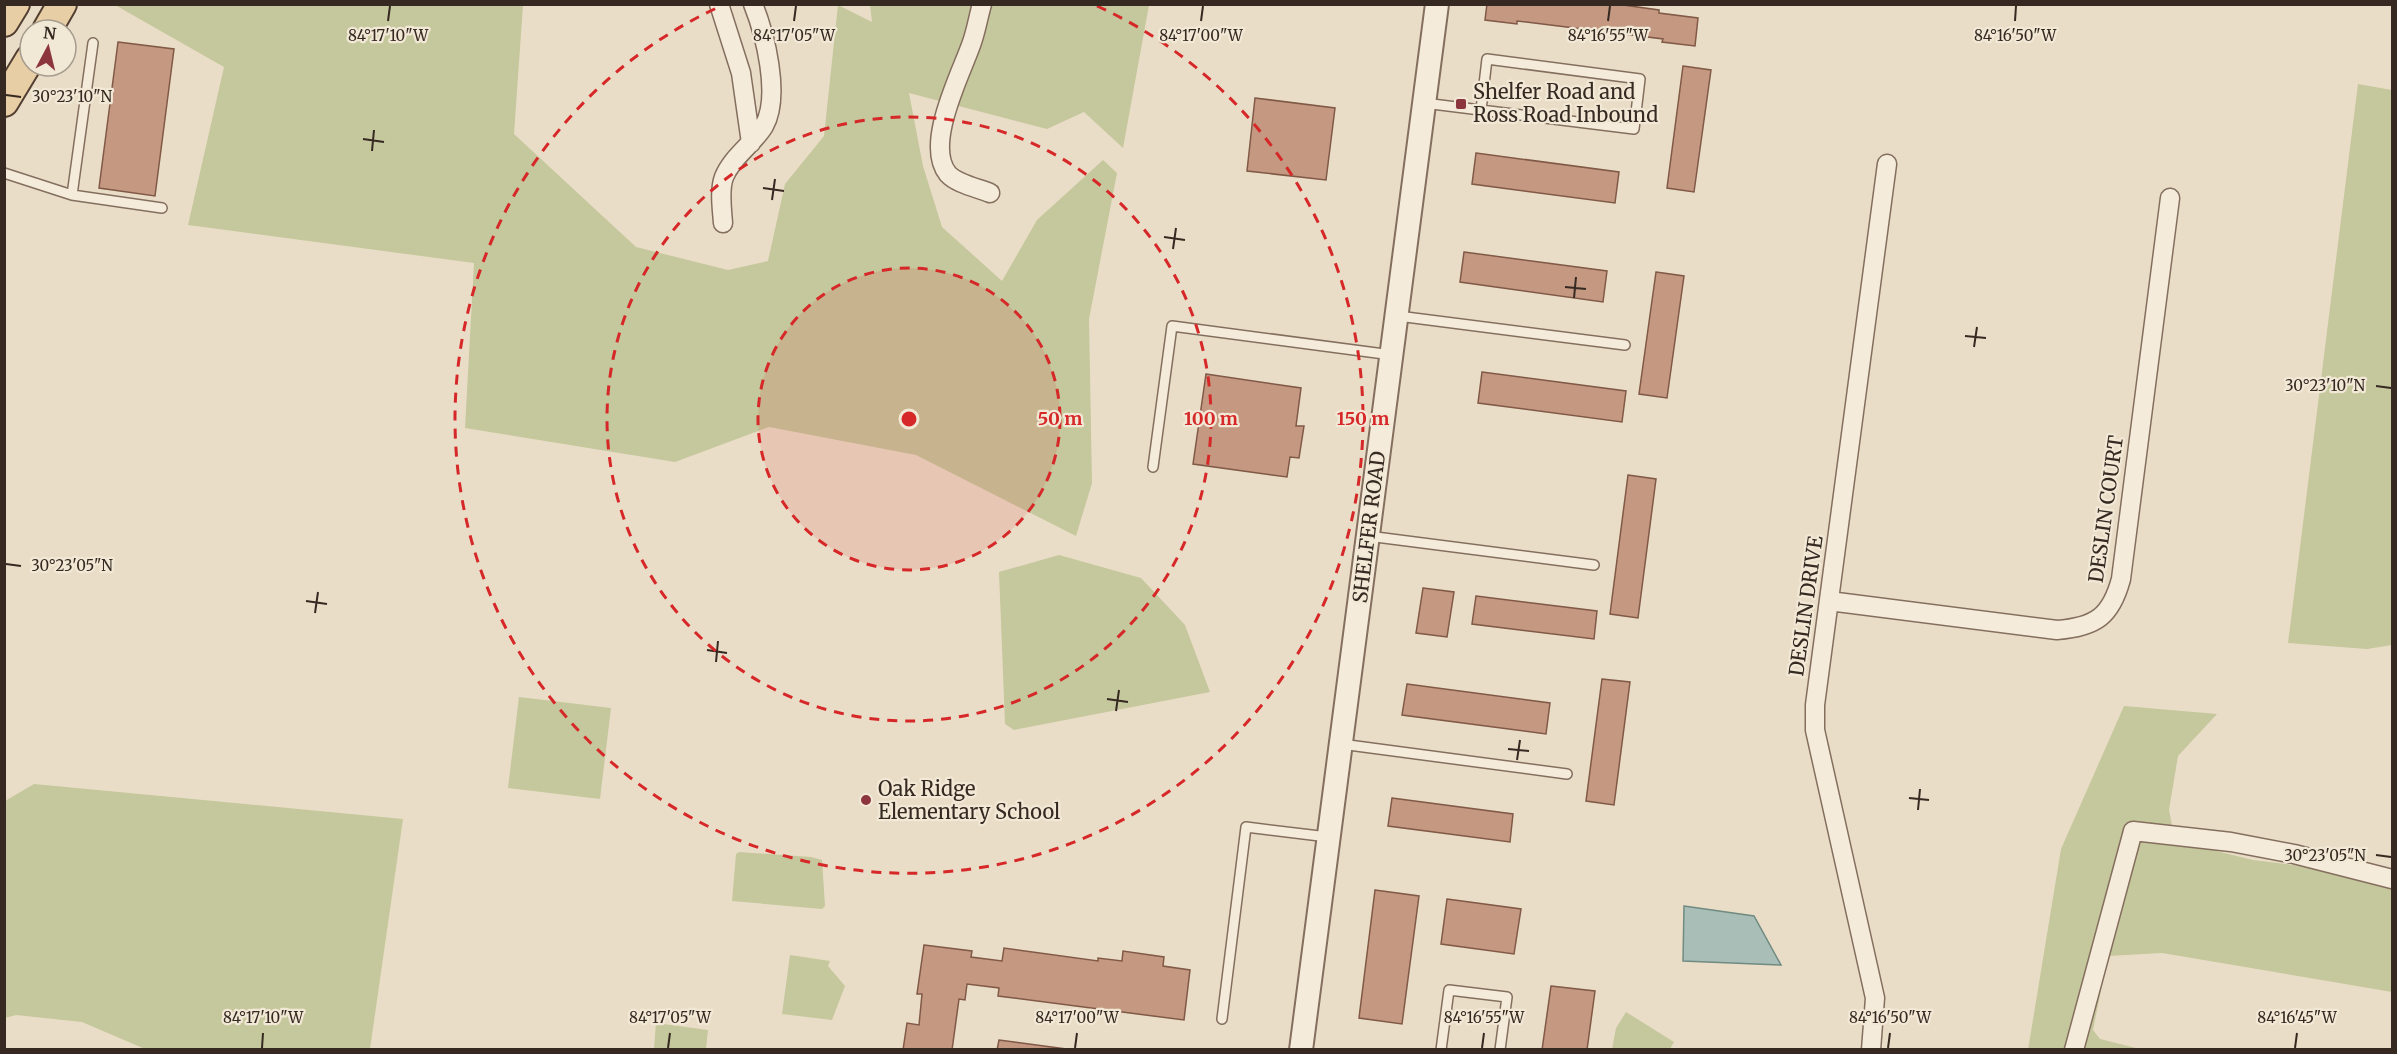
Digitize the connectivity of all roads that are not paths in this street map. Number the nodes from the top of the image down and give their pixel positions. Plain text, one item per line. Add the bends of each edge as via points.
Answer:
1 (15, 4) edge
2 (62, 4) edge
3 (719, 4) edge
4 (753, 4) edge
5 (982, 4) edge
6 (1437, 4) edge
7 (54, 18) edge
8 (4, 22) edge
9 (93, 43) dead end
10 (19, 78) edge
11 (4, 102) edge
12 (1424, 103) junction
13 (1481, 110) junction
14 (751, 143) junction
15 (1887, 164) dead end
16 (4, 173) edge
17 (990, 193) dead end
18 (72, 195) junction
19 (2170, 198) dead end
20 (162, 208) dead end
21 (723, 223) dead end
22 (1397, 316) junction
23 (1625, 345) dead end
24 (1392, 355) junction
25 (1153, 467) dead end
26 (1368, 536) junction
27 (1594, 565) dead end
28 (1829, 601) junction
29 (1341, 744) junction
30 (1567, 774) dead end
31 (1329, 837) junction
32 (2392, 879) edge
33 (1222, 1019) dead end
34 (1301, 1050) edge
35 (1441, 1050) edge
36 (1500, 1050) edge
37 (1871, 1050) edge
38 (2074, 1050) edge

1 - 8 main road
2 - 7 main road
3 - 14 street via 741,73
4 - 14 street via 765,34 770,83 768,114
5 - 17 street via 939,141 947,172
6 - 12 street, SHELFER ROAD
9 - 18 lane
10 - 11 main road
12 - 13 lane
12 - 22 street, SHELFER ROAD
13 - 13 lane via 1634,129 1640,79 1487,59
14 - 21 street via 723,179
15 - 28 street, DESLIN DRIVE
16 - 18 lane
18 - 20 lane
19 - 28 street, DESLIN COURT via 2121,579 2106,613 2093,624 2057,630
22 - 23 lane
22 - 24 street, SHELFER ROAD
24 - 25 lane via 1172,326
24 - 26 street, SHELFER ROAD
26 - 27 lane
26 - 29 street, SHELFER ROAD
28 - 37 street, DESLIN DRIVE via 1815,730 1875,998
29 - 30 lane
29 - 31 street, SHELFER ROAD
31 - 33 lane via 1246,827
31 - 34 street, SHELFER ROAD
32 - 38 street via 2252,846 2133,831
35 - 36 lane via 1449,990 1507,997

